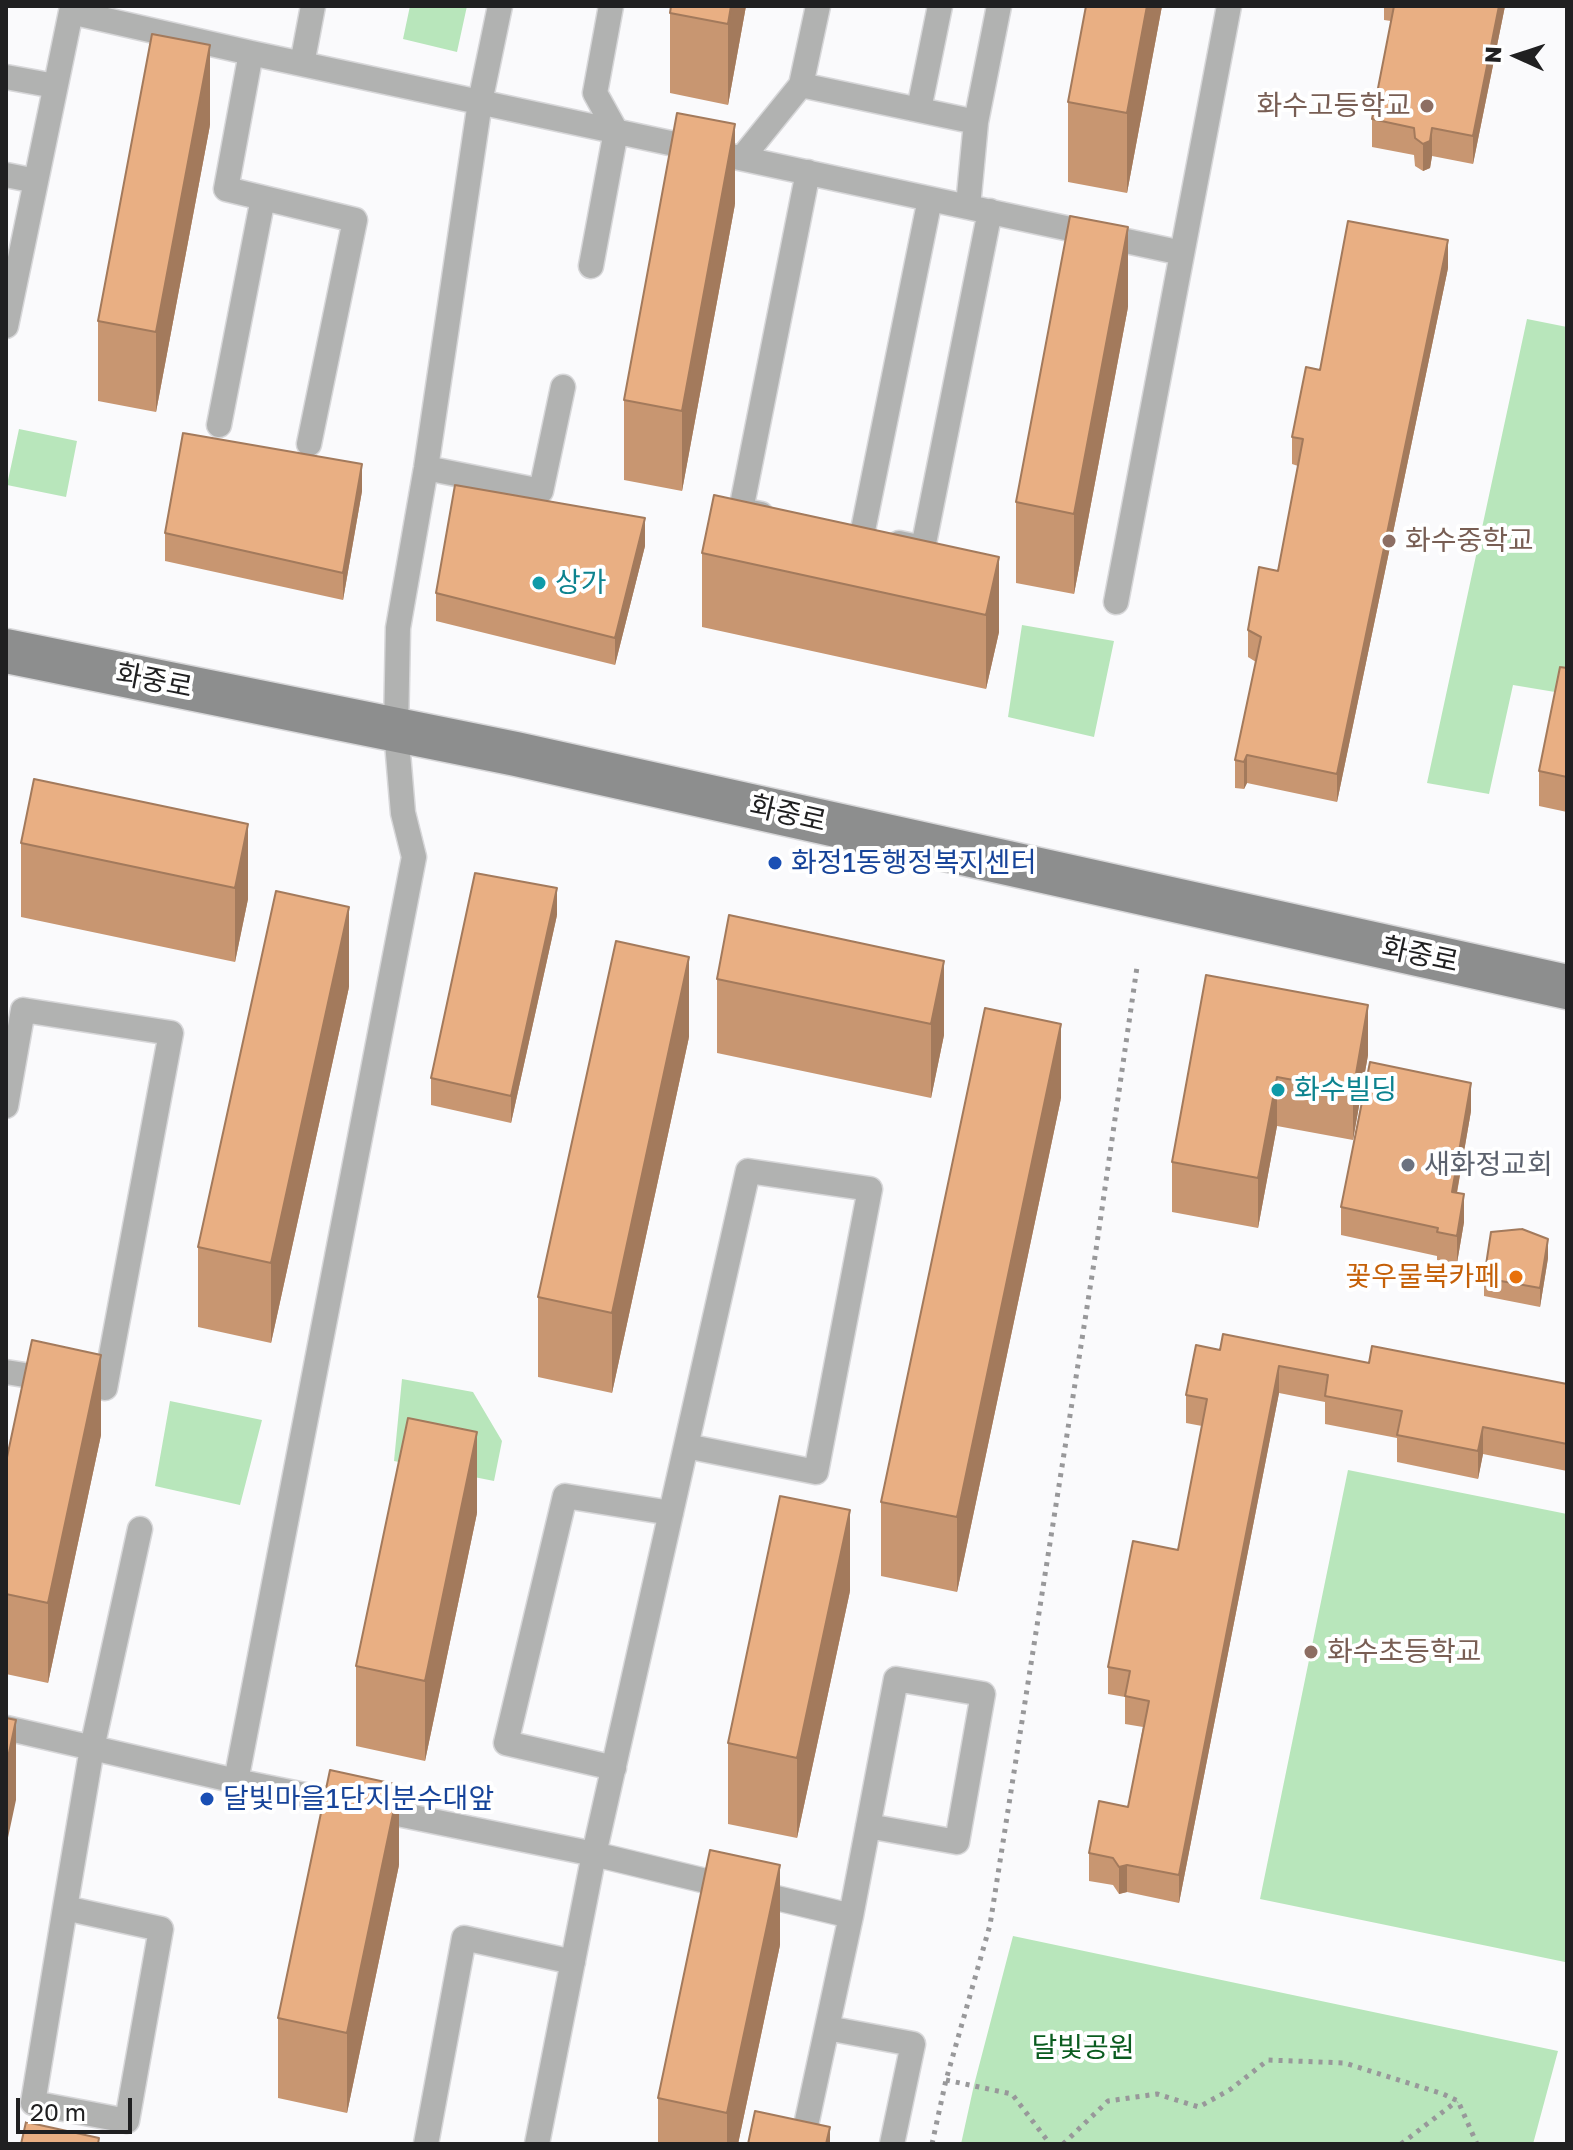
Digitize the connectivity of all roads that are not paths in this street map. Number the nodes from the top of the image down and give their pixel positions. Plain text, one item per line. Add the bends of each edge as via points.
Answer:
1 (313, 6) edge
2 (500, 6) edge
3 (611, 6) edge
4 (818, 6) edge
5 (940, 6) edge
6 (999, 6) edge
7 (1229, 6) edge
8 (251, 53) junction
9 (302, 64) junction
10 (6, 77) edge
11 (801, 85) junction
12 (55, 86) junction
13 (480, 102) junction
14 (919, 109) junction
15 (976, 122) junction
16 (616, 131) junction
17 (742, 158) junction
18 (808, 172) junction
19 (6, 175) edge
20 (36, 181) junction
21 (263, 198) junction
22 (930, 199) junction
23 (979, 209) junction
24 (1182, 253) junction
25 (591, 266) dead end
26 (11, 280) edge
27 (6, 326) edge
28 (563, 387) dead end
29 (219, 425) dead end
30 (309, 444) dead end
31 (426, 468) junction
32 (786, 519) edge
33 (1116, 602) dead end
34 (6, 651) edge
35 (396, 730) junction
36 (1567, 987) edge
37 (6, 1106) edge
38 (6, 1372) edge
39 (686, 1446) junction
40 (671, 1513) junction
41 (140, 1529) dead end
42 (6, 1728) edge
43 (92, 1748) junction
44 (614, 1768) junction
45 (236, 1781) junction
46 (868, 1826) junction
47 (594, 1854) junction
48 (65, 1908) junction
49 (851, 1916) junction
50 (573, 1962) junction
51 (827, 2028) junction
52 (426, 2144) edge
53 (537, 2144) edge
54 (802, 2144) edge
55 (892, 2144) edge

1 - 9 lane
2 - 13 lane
3 - 16 lane via 595,93
4 - 11 lane
5 - 14 lane
6 - 15 lane
7 - 24 lane
8 - 9 lane
8 - 12 lane via 71,12
8 - 21 lane via 226,189
9 - 13 lane
10 - 12 lane
11 - 14 lane
11 - 17 lane
12 - 20 lane
13 - 16 lane
13 - 31 lane
14 - 15 lane
15 - 23 lane
16 - 17 lane
16 - 25 lane
17 - 18 lane
18 - 22 lane
18 - 32 lane via 741,510
19 - 20 lane
20 - 26 lane
21 - 29 lane
21 - 30 lane via 355,220
22 - 23 lane
22 - 23 lane via 854,534 923,548
23 - 24 lane
24 - 33 lane
26 - 27 lane
28 - 31 lane via 541,491
31 - 35 lane via 398,628
34 - 35 main road, 화중로
35 - 36 main road, 화중로
35 - 45 lane via 403,813 414,857
37 - 38 lane via 23,1010 171,1033 105,1388
39 - 39 lane via 748,1171 870,1189 816,1472
39 - 40 lane
40 - 44 lane
40 - 44 lane via 565,1496 506,1743
41 - 43 lane
42 - 43 lane
43 - 45 lane
43 - 48 lane
44 - 47 lane
45 - 47 lane
46 - 46 lane via 896,1679 983,1694 957,1842
46 - 49 lane
47 - 49 lane
47 - 50 lane
48 - 48 lane via 33,2103 127,2121 161,1929
49 - 51 lane
50 - 52 lane via 464,1938
50 - 53 lane
51 - 54 lane
51 - 55 lane via 913,2044

